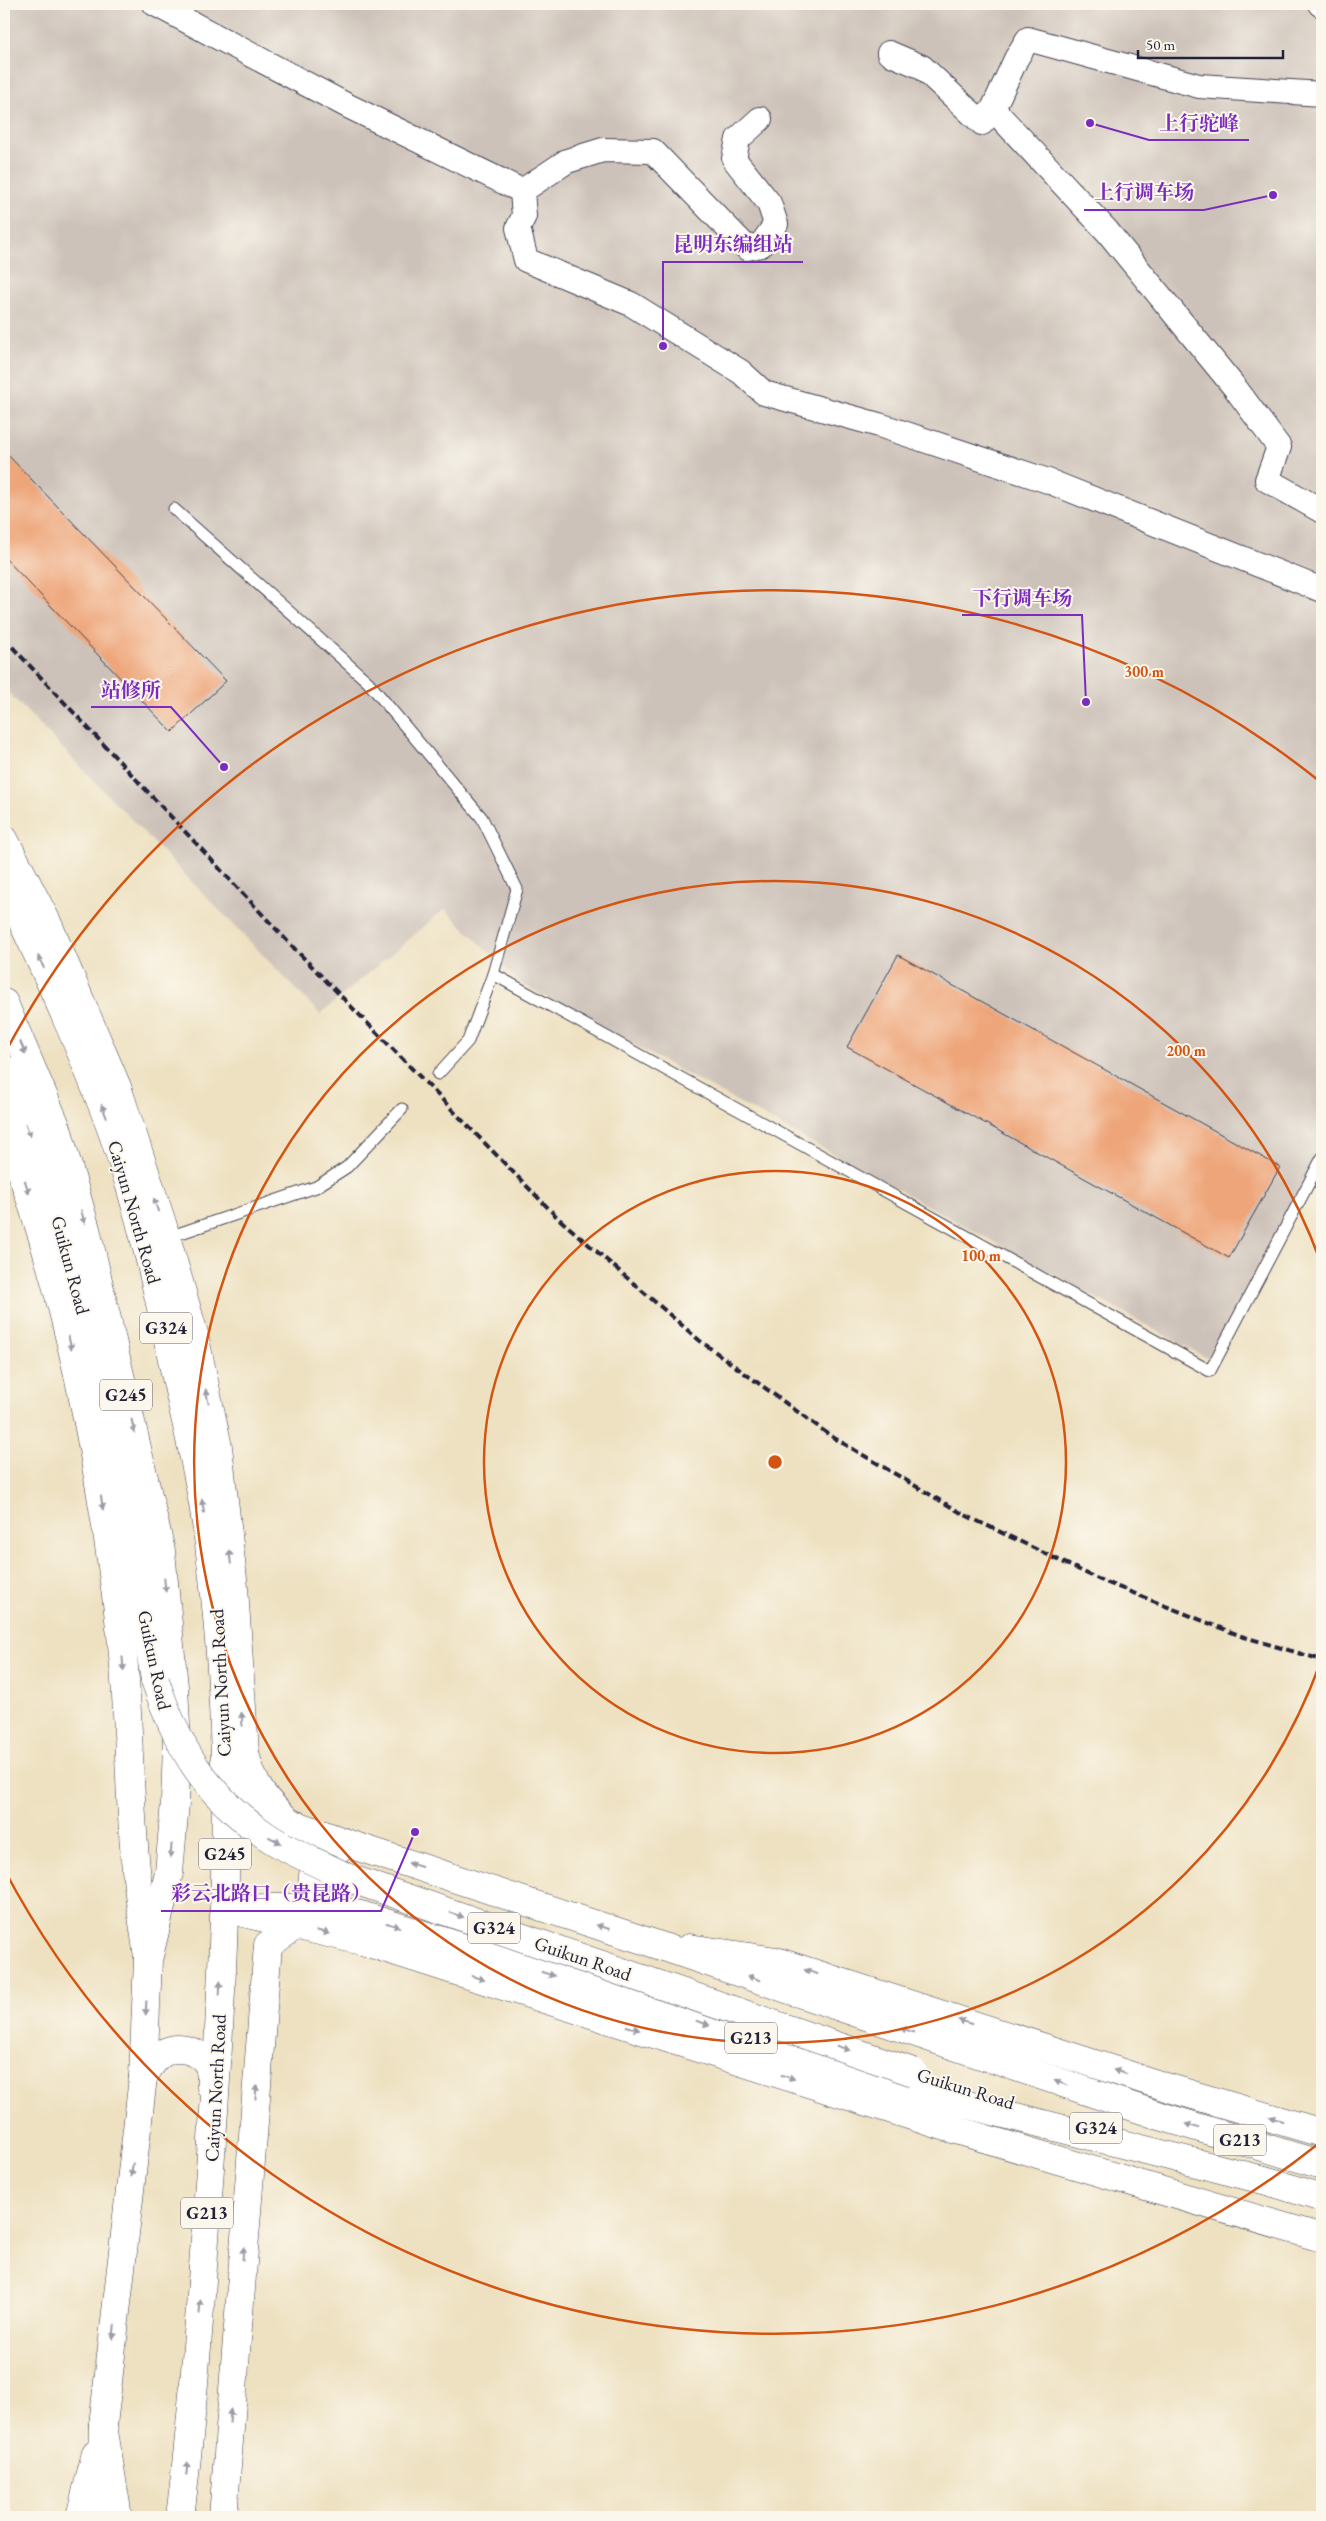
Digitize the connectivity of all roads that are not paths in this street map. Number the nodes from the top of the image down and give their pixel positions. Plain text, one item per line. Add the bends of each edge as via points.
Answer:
1 (155, 4) edge
2 (889, 53) dead end
3 (1322, 94) edge
4 (993, 109) junction
5 (760, 119) dead end
6 (522, 192) junction
7 (174, 509) dead end
8 (1322, 510) edge
9 (1322, 590) edge
10 (4, 839) edge
11 (4, 882) edge
12 (493, 974) junction
13 (4, 1003) edge
14 (4, 1069) edge
15 (438, 1074) dead end
16 (402, 1109) dead end
17 (4, 1125) edge
18 (1322, 1158) edge
19 (166, 1238) junction
20 (245, 1753) junction
21 (225, 1799) junction
22 (289, 1822) junction
23 (358, 1847) junction
24 (325, 1907) junction
25 (224, 1908) junction
26 (295, 1926) junction
27 (650, 1942) junction
28 (148, 1960) junction
29 (143, 2077) junction
30 (214, 2111) junction
31 (1322, 2133) edge
32 (1322, 2165) edge
33 (1279, 2184) junction
34 (1322, 2198) edge
35 (1322, 2238) edge
36 (104, 2425) junction
37 (80, 2517) edge
38 (100, 2517) edge
39 (118, 2517) edge
40 (180, 2517) edge
41 (223, 2517) edge

1 - 6 street
2 - 4 street via 922,67 982,122
3 - 4 street via 1199,86 1028,39
4 - 8 street via 1107,231 1279,447 1267,480
5 - 6 street via 738,139 734,159 770,203 776,224 761,245 748,248 653,150 602,150 567,160
6 - 9 street via 524,216 518,228 526,260 631,304 741,372 764,393 879,425 1048,481
7 - 12 lane via 368,682 482,818 517,889
19 -> 10 main road via 117,1087 47,922
21 -> 11 main road, Caiyun North Road / G324 via 225,1744 215,1606 203,1502 152,1265 114,1138 64,1013
12 - 15 lane via 468,1042
12 - 18 lane via 1210,1371
13 -> 28 main road, G245 via 57,1128 68,1165 115,1348 161,1552 174,1687 175,1802 169,1873
14 -> 33 main road, Guikun Road / G324, bridge via 51,1190 83,1306 124,1490 155,1680 168,1719 188,1759 217,1794 265,1835 346,1877 913,2072
16 - 19 lane via 347,1167 316,1187
17 -> 28 main road via 28,1186 66,1324 97,1473 121,1636 136,1868
20 -> 19 main road via 234,1588 218,1447 194,1334
20 - 21 main road
20 - 22 main road via 257,1789
21 - 22 main road, Guikun Road / G213
21 - 25 main road, Caiyun North Road / G245
22 - 23 main road, Guikun Road / G213
23 - 24 main road via 329,1854 316,1867 312,1888 316,1899
27 -> 23 main road, Guikun Road / G213
24 - 25 main road, G213
24 -> 33 main road, G213 via 364,1916 937,2096
25 - 26 main road
30 -> 25 main road, Caiyun North Road / G213
26 -> 35 main road via 362,1941 946,2127
41 -> 26 main road via 268,1945
31 -> 27 main road via 1166,2087 776,1961
32 -> 27 main road, Guikun Road / G213 via 1157,2115
28 -> 29 main road
29 - 30 main road via 163,2053 182,2049 197,2053 209,2065
29 -> 36 main road
40 -> 30 main road, Caiyun North Road / G213 via 190,2441
33 - 34 main road, Guikun Road / G213
36 - 37 main road
36 - 38 main road
36 - 39 main road

